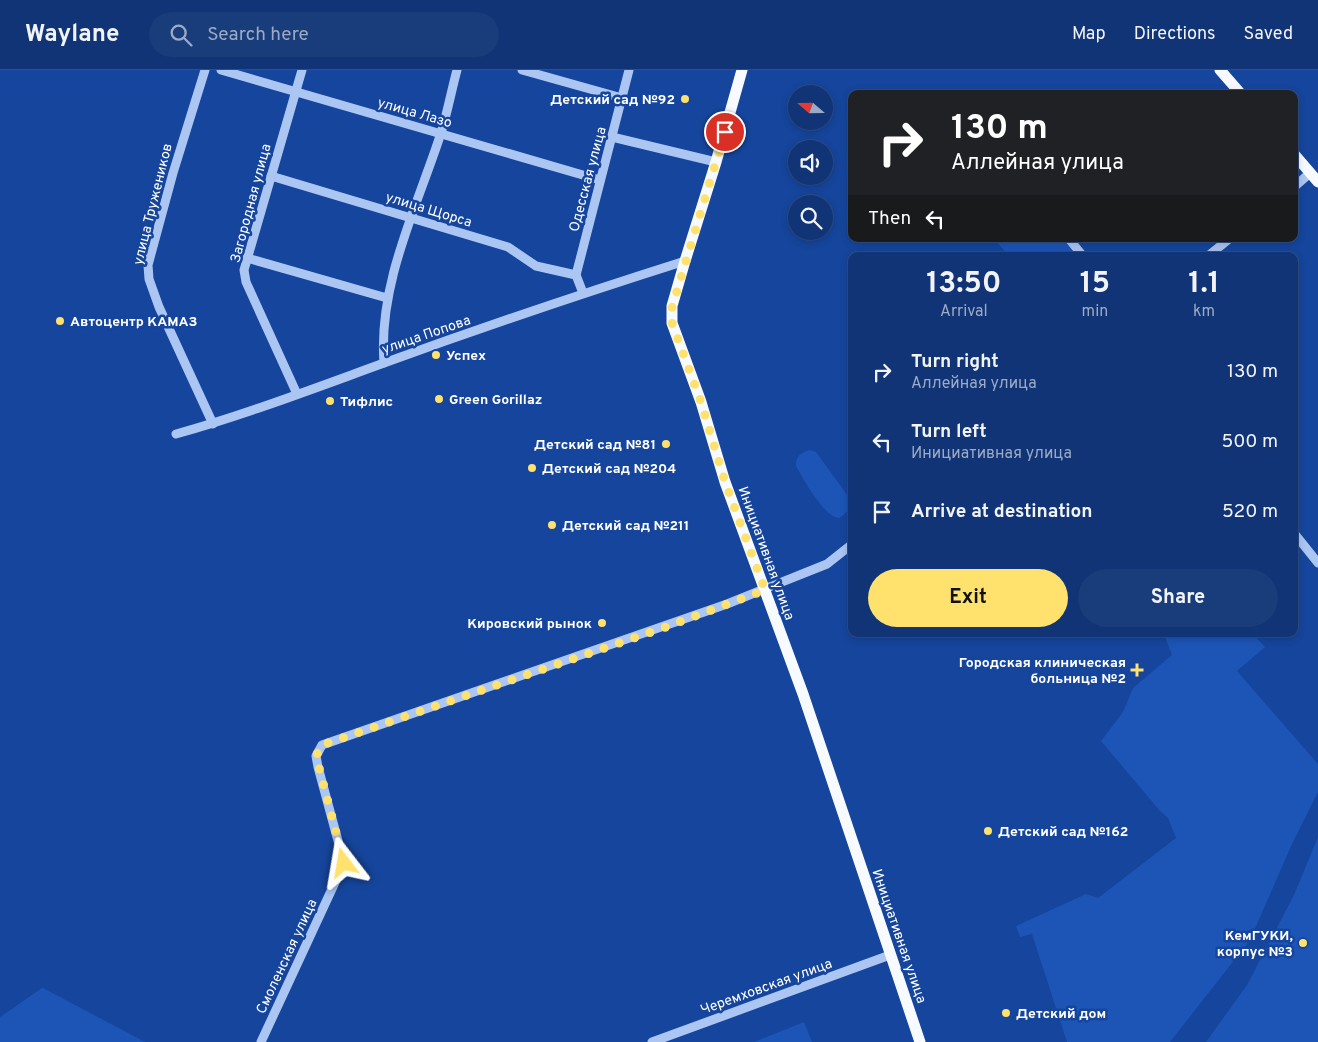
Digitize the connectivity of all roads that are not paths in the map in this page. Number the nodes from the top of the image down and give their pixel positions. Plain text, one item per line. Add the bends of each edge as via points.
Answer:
1 (205, 70) edge
2 (222, 70) edge
3 (302, 70) edge
4 (457, 70) edge
5 (522, 70) edge
6 (629, 70) edge
7 (742, 70) edge
8 (1220, 70) edge
9 (1238, 90) edge
10 (295, 91) junction
11 (622, 98) junction
12 (441, 134) junction
13 (612, 137) junction
14 (1298, 159) edge
15 (716, 162) junction
16 (1310, 173) junction
17 (271, 176) junction
18 (600, 180) junction
19 (1318, 182) edge
20 (1298, 183) edge
21 (411, 218) junction
22 (1071, 242) edge
23 (1225, 242) edge
24 (1080, 252) edge
25 (1213, 252) edge
26 (247, 258) junction
27 (685, 261) junction
28 (576, 275) junction
29 (584, 293) junction
30 (387, 298) junction
31 (384, 363) junction
32 (297, 394) junction
33 (213, 424) junction
34 (176, 434) dead end
35 (1298, 538) edge
36 (848, 547) edge
37 (1318, 563) edge
38 (765, 590) junction
39 (890, 955) junction
40 (261, 1042) edge
41 (652, 1042) edge
42 (920, 1042) edge

1 - 33 street, улица Тружеников via 148,266 159,308
2 - 10 street, улица Лазо
3 - 10 street, Загородная улица
4 - 12 street
5 - 11 street
6 - 11 street, Одесская улица
7 - 15 main road, Инициативная улица
8 - 9 main road
10 - 12 street, улица Лазо
10 - 17 street, Загородная улица
11 - 13 street, Одесская улица
12 - 18 street, улица Лазо
12 - 21 street
13 - 15 street
13 - 18 street, Одесская улица
14 - 16 main road
15 - 27 main road, Инициативная улица
16 - 19 main road
16 - 20 street
17 - 21 street, улица Щорса
17 - 26 street, Загородная улица
18 - 28 street, Одесская улица
21 - 28 street, улица Щорса via 508,247 536,266
21 - 30 street
22 - 24 street
23 - 25 street
26 - 30 street
26 - 32 street, Загородная улица via 246,282
27 - 29 street, улица Попова
27 - 38 main road, Инициативная улица via 672,306 672,323
28 - 29 street
29 - 31 street, улица Попова
30 - 31 street via 382,344
31 - 32 street, улица Попова
32 - 33 street, улица Попова
33 - 34 street, улица Попова
35 - 37 street
36 - 38 street via 827,564
38 - 39 main road, Инициативная улица
38 - 40 street, Смоленская улица via 322,745 316,756 318,767 344,863
39 - 41 street, Черемховская улица
39 - 42 main road, Инициативная улица

